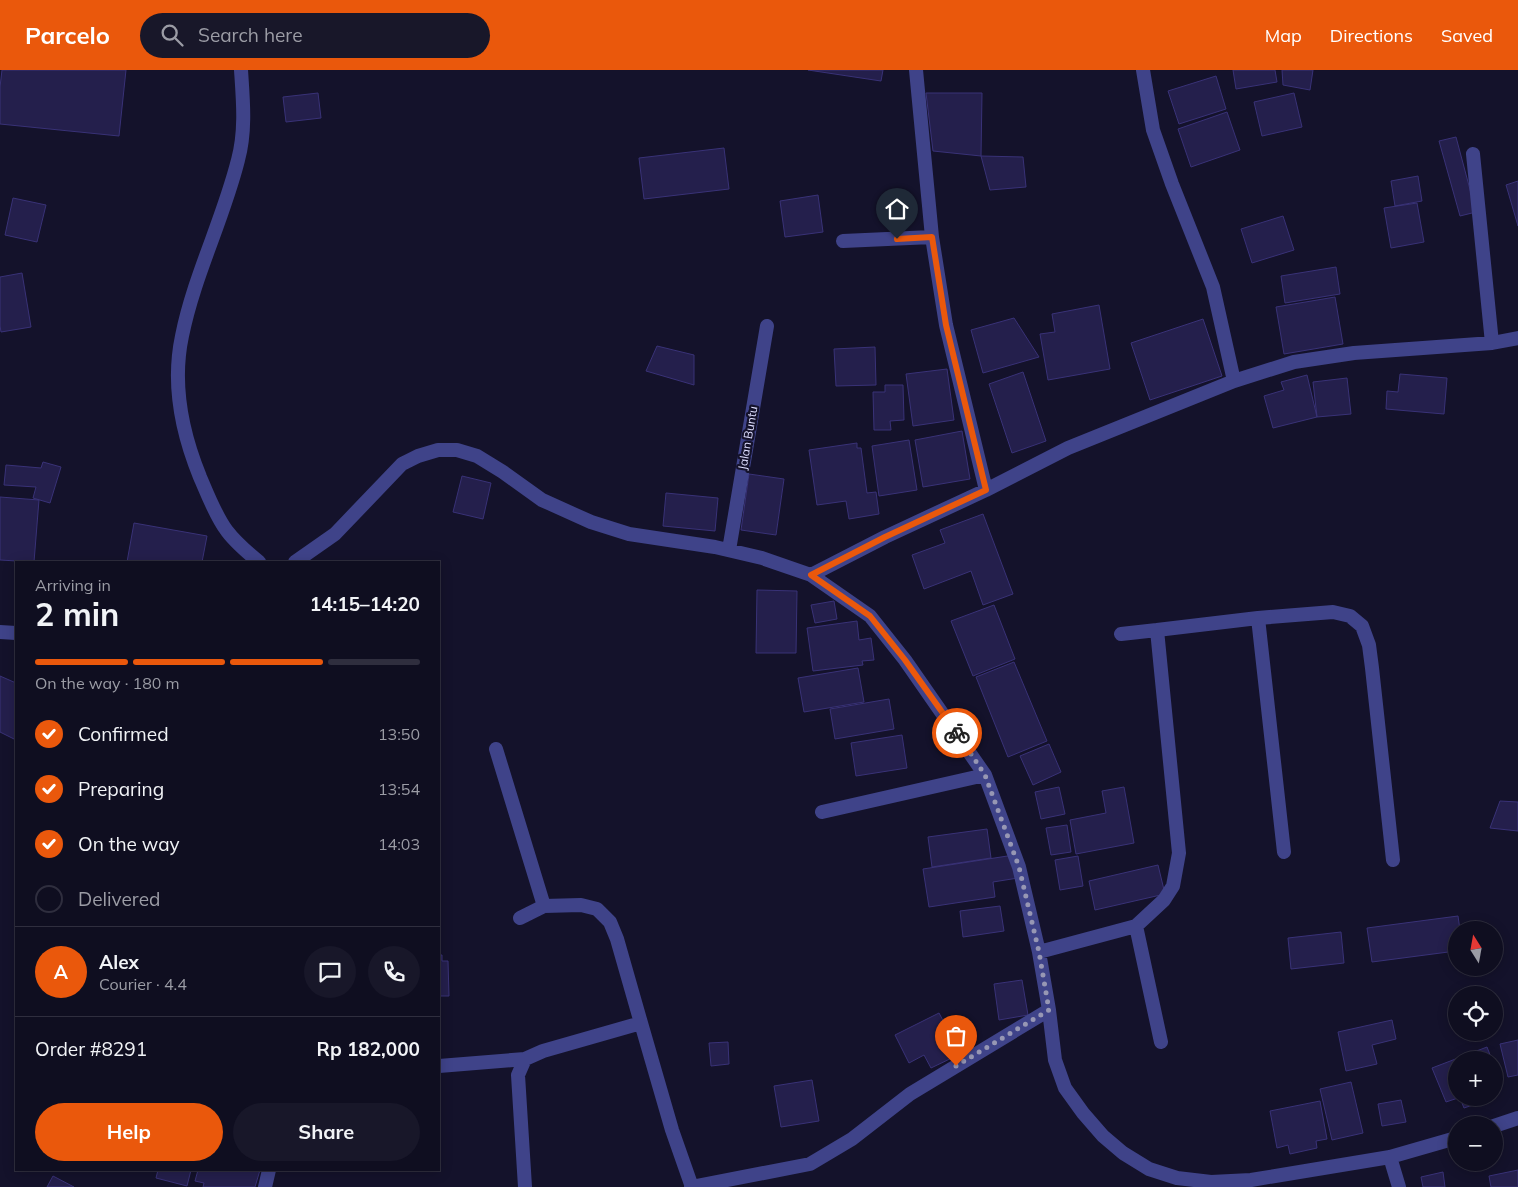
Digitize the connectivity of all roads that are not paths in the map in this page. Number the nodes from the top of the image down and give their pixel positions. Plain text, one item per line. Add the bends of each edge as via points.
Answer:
1 (241, 70) edge
2 (916, 70) edge
3 (1143, 70) edge
4 (1474, 154) dead end
5 (932, 237) junction
6 (843, 242) dead end
7 (767, 326) dead end
8 (1518, 338) edge
9 (1492, 343) junction
10 (1234, 381) junction
11 (986, 490) junction
12 (729, 550) junction
13 (258, 561) edge
14 (296, 561) edge
15 (811, 575) junction
16 (1258, 618) junction
17 (1157, 630) junction
18 (0, 632) edge
19 (15, 633) edge
20 (1121, 634) dead end
21 (496, 749) dead end
22 (985, 775) junction
23 (822, 812) dead end
24 (1284, 852) dead end
25 (1393, 860) dead end
26 (544, 906) junction
27 (520, 918) dead end
28 (1136, 926) junction
29 (1039, 952) junction
30 (1049, 1010) junction
31 (641, 1022) junction
32 (1161, 1042) dead end
33 (525, 1059) junction
34 (440, 1066) edge
35 (1518, 1118) edge
36 (1503, 1123) edge
37 (1448, 1140) edge
38 (1390, 1157) junction
39 (269, 1171) edge
40 (265, 1187) edge
41 (525, 1187) edge
42 (692, 1187) edge
43 (1399, 1187) edge

1 - 13 street via 244,122 239,159 182,337 180,400 184,432 208,496 226,530
2 - 5 street
3 - 10 street via 1153,130 1214,287
4 - 9 street
5 - 6 street
5 - 11 street via 946,325
7 - 12 street, Jalan Buntu
8 - 9 street
9 - 10 street via 1354,353 1294,362
10 - 11 street via 1068,448
11 - 15 street
12 - 14 street via 630,534 591,522 542,500 477,456 457,450 438,450 402,464 335,534
12 - 15 street
15 - 22 street via 870,616 905,660
16 - 17 street
16 - 24 street
16 - 25 street via 1333,612 1350,616 1362,626 1369,645
17 - 20 street
17 - 28 street via 1179,853 1173,886 1164,900
18 - 19 street
21 - 26 street
22 - 23 street
22 - 29 street via 1019,867
26 - 27 street
26 - 31 street via 581,905 597,909 610,922
28 - 29 street
28 - 32 street
29 - 30 street
30 - 38 street via 1055,1060 1065,1088 1103,1136 1149,1169 1177,1178 1211,1182 1251,1180
30 - 42 street via 910,1094 852,1139 810,1164
31 - 33 street via 543,1050
31 - 42 street
33 - 34 street
33 - 41 street via 518,1075
35 - 36 street
37 - 38 street
38 - 43 street
39 - 40 street

